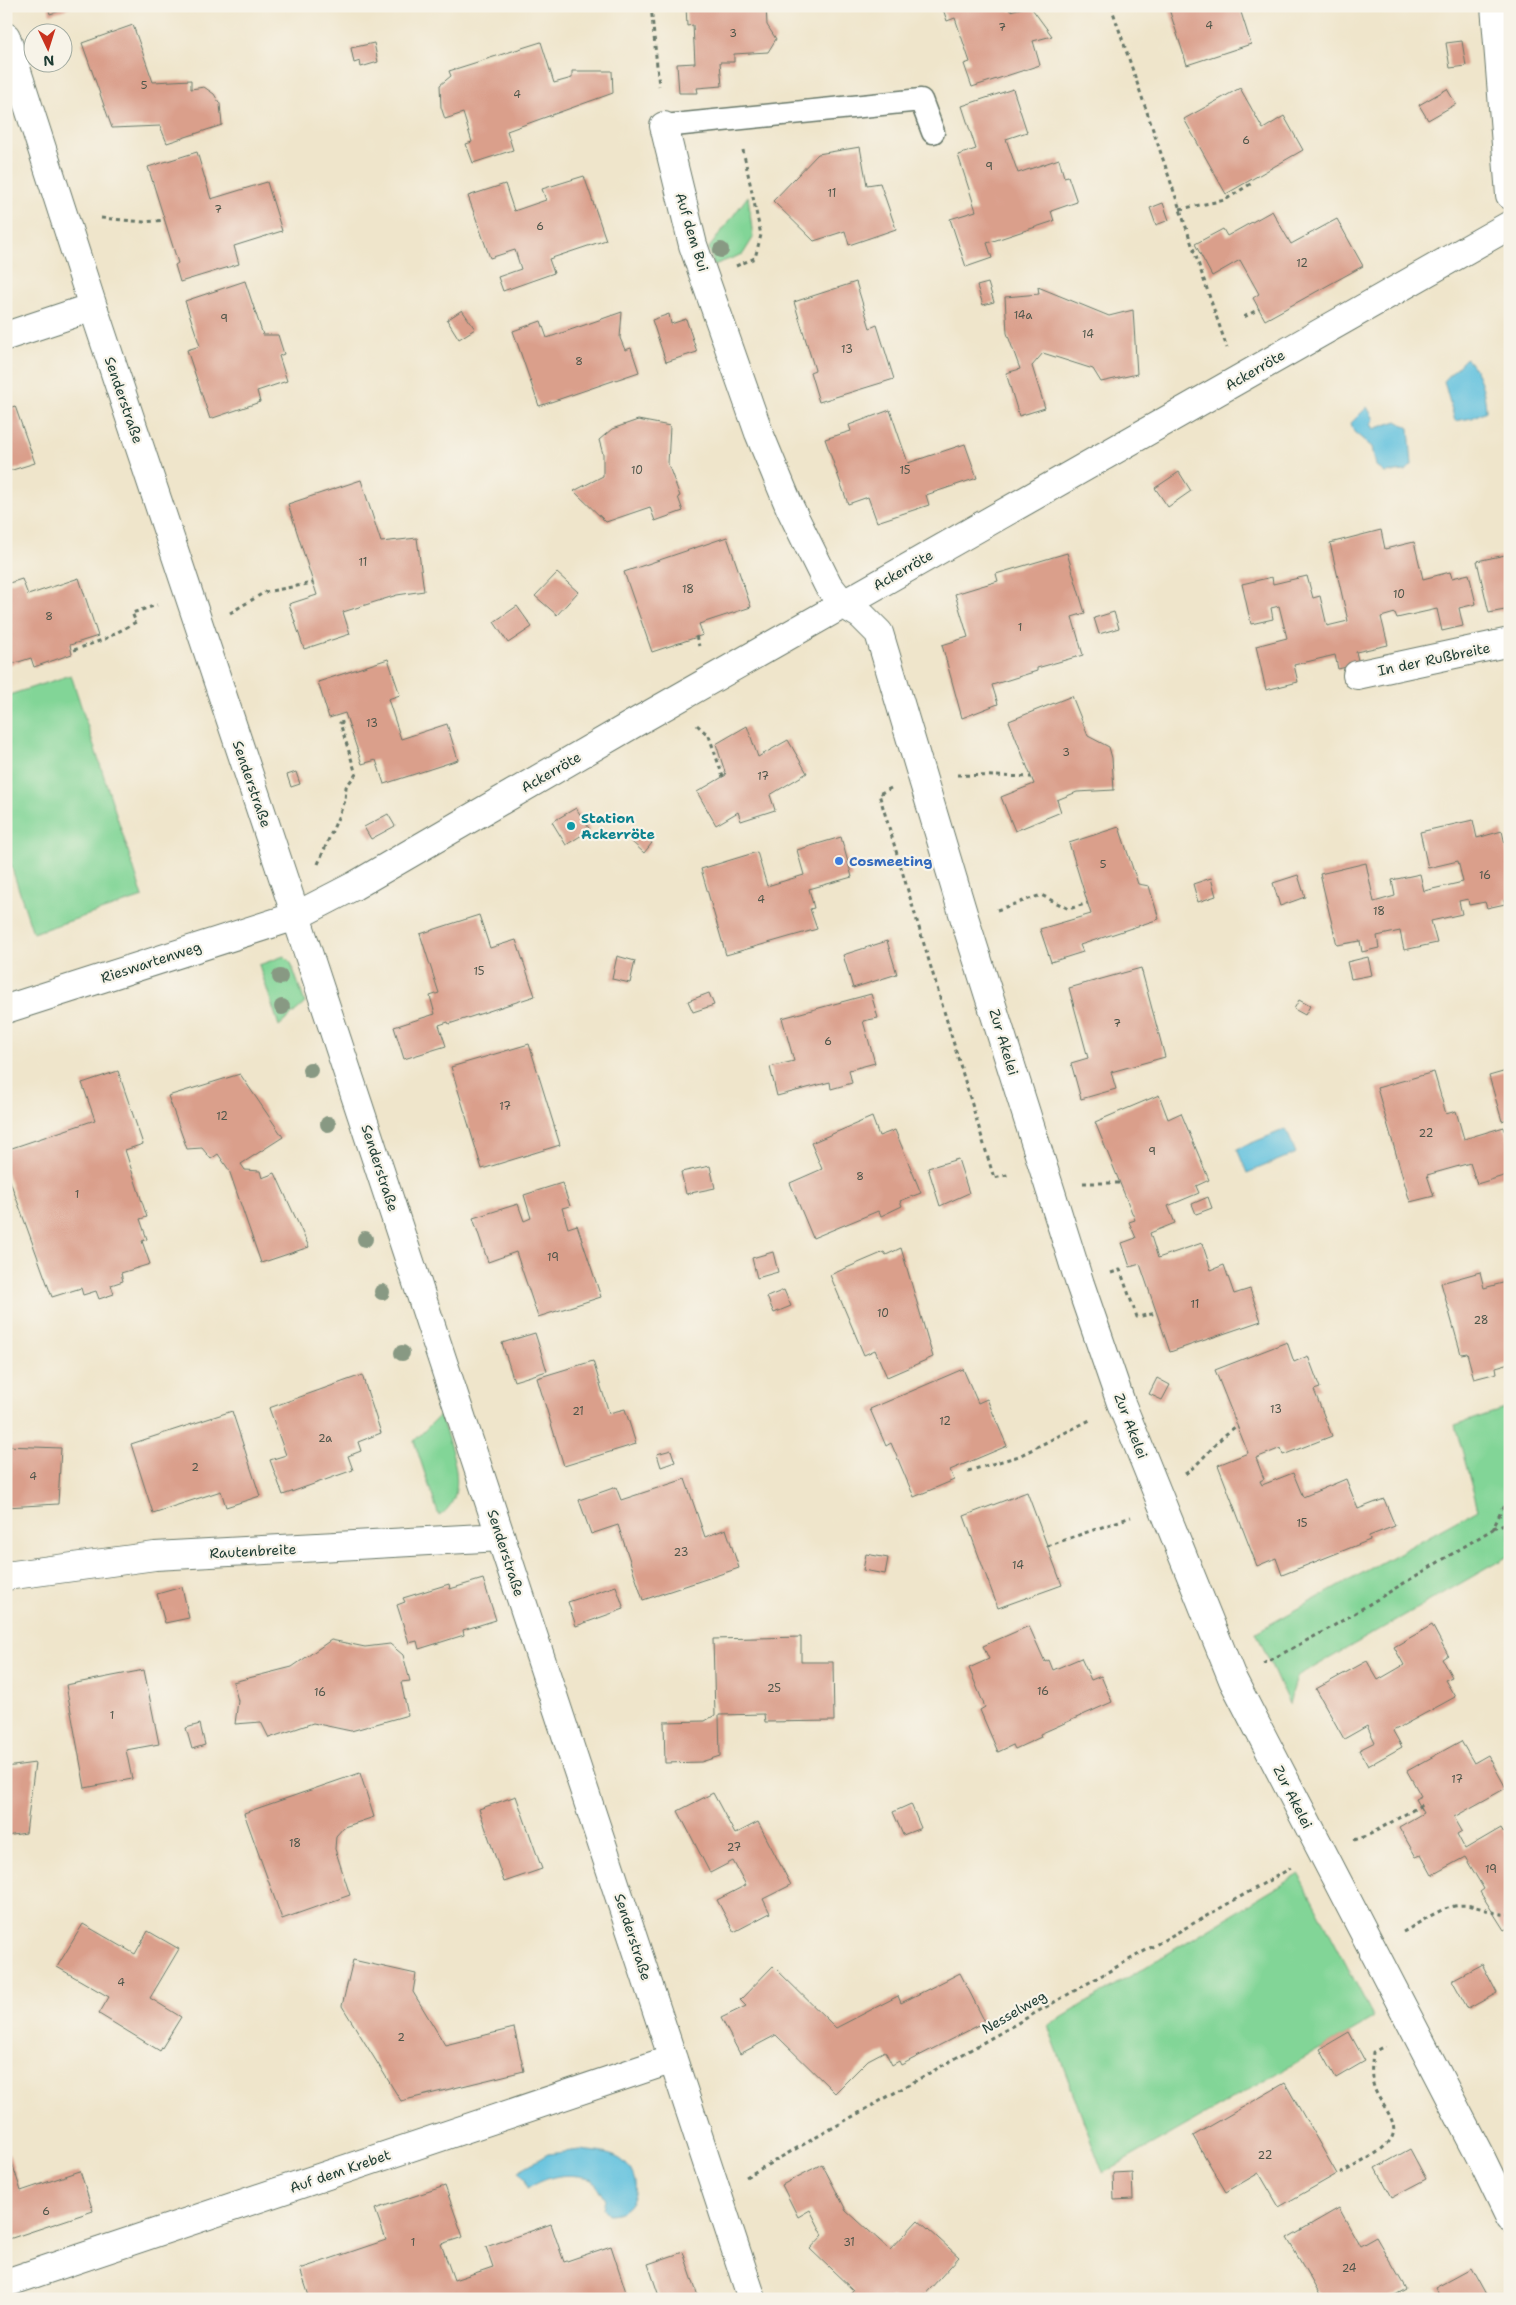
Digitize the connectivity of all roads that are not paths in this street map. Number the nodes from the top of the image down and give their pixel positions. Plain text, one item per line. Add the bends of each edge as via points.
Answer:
1 (1495, 6) edge
2 (6, 37) edge
3 (664, 126) joint
4 (933, 132) dead end
5 (1510, 195) edge
6 (1510, 225) edge
7 (93, 307) junction
8 (6, 336) edge
9 (844, 604) junction
10 (1510, 642) edge
11 (1358, 675) dead end
12 (296, 916) junction
13 (6, 1009) edge
14 (502, 1537) junction
15 (6, 1576) edge
16 (673, 2058) junction
17 (1510, 2218) edge
18 (15, 2287) edge
19 (752, 2299) edge

1 - 5 street
2 - 7 street, Senderstraße
3 - 4 lane, Auf dem Bui via 921,100
3 - 9 street, Auf dem Bui via 693,245 759,433 790,508 828,585
6 - 9 street, Ackerröte
7 - 8 street
7 - 12 street, Senderstraße
9 - 12 street, Ackerröte via 354,886
9 - 17 street, Zur Akelei via 879,633 1043,1168 1122,1404 1233,1680
10 - 11 street, In der Rußbreite
12 - 13 street, Rieswartenweg
12 - 14 street, Senderstraße
14 - 15 street, Rautenbreite via 156,1556
14 - 16 street, Senderstraße
16 - 18 street, Auf dem Krebet
16 - 19 street, Senderstraße

